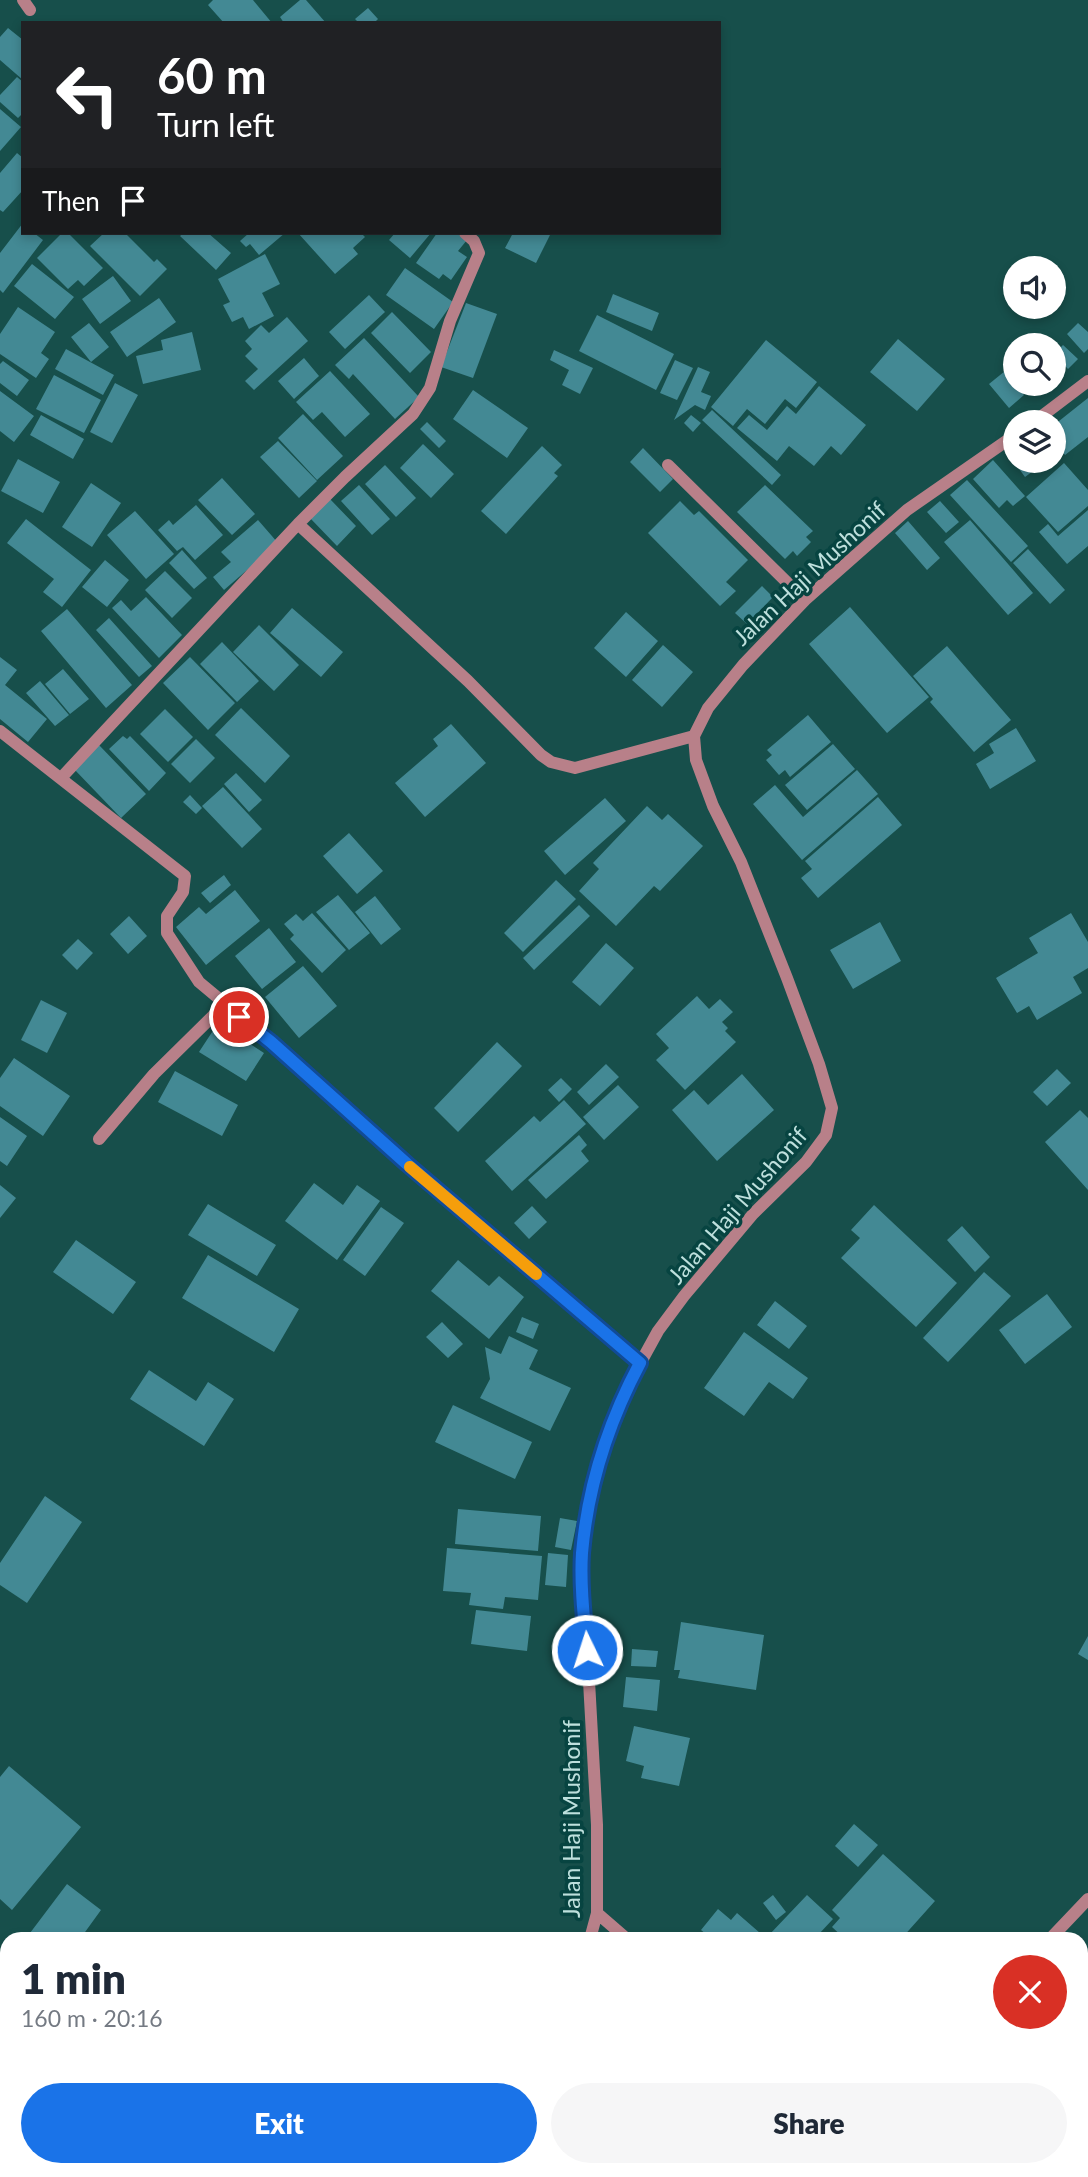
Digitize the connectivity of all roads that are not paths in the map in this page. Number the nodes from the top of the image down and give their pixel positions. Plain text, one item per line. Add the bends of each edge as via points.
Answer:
1 (467, 235) edge
2 (1088, 381) edge
3 (1050, 410) edge
4 (1003, 443) edge
5 (668, 465) dead end
6 (298, 524) junction
7 (804, 600) junction
8 (0, 731) edge
9 (694, 736) junction
10 (61, 778) junction
11 (224, 1005) junction
12 (99, 1139) dead end
13 (640, 1363) junction
14 (1088, 1899) edge
15 (597, 1913) junction
16 (592, 1932) edge
17 (619, 1932) edge
18 (1056, 1932) edge

1 - 6 street via 479,253 450,321 430,388 413,415
2 - 3 street
4 - 7 street, Jalan Haji Mushonif via 907,509
5 - 7 street
6 - 9 street via 551,761 575,768
6 - 10 street
7 - 9 street, Jalan Haji Mushonif via 708,708
8 - 10 street
9 - 13 street, Jalan Haji Mushonif via 696,760 713,806 741,862 787,978 832,1108 826,1135 806,1162 721,1251 658,1331
10 - 11 street via 185,876 183,892 167,916 167,933 199,982
11 - 12 street via 154,1074
11 - 13 street
13 - 15 street, Jalan Haji Mushonif via 619,1402 596,1468 582,1555 596,1767
14 - 18 street
15 - 16 street, Jalan Haji Mushonif
15 - 17 street

